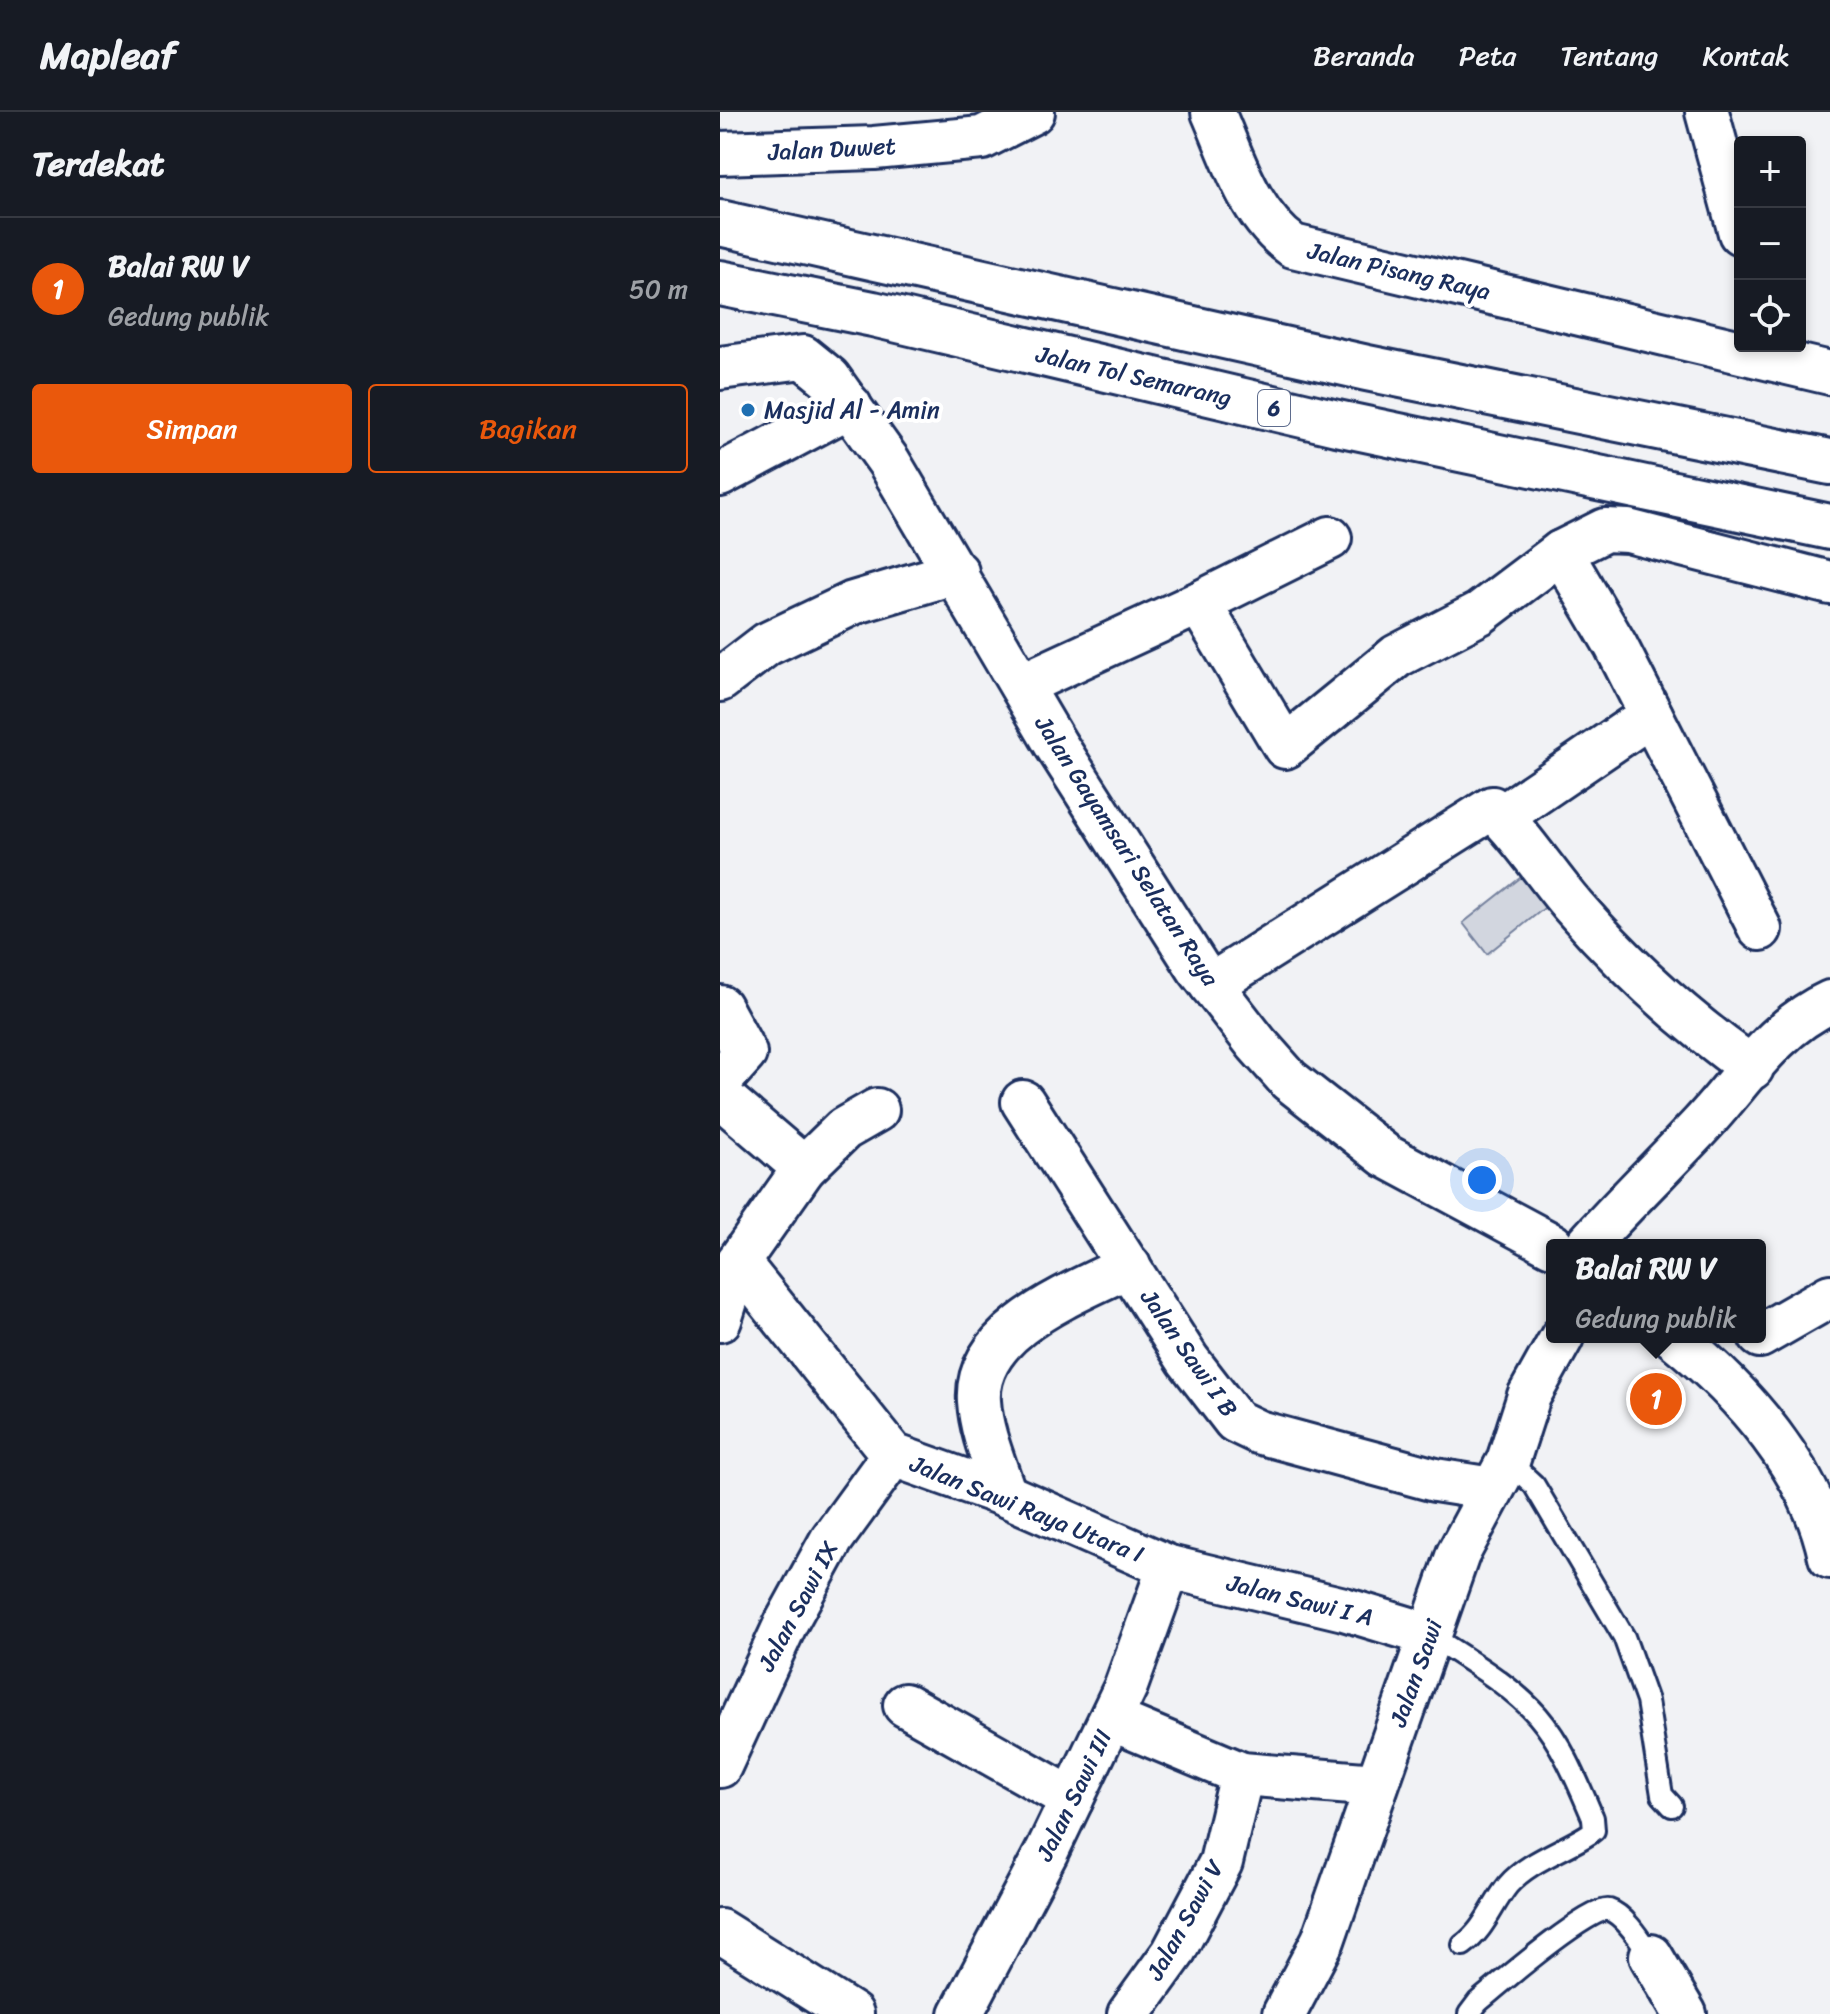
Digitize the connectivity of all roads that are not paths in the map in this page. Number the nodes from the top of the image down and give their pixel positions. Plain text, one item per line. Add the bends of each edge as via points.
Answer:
1 (1033, 112) edge
2 (1213, 112) edge
3 (1707, 112) edge
4 (720, 153) edge
5 (1734, 211) edge
6 (720, 223) edge
7 (720, 283) edge
8 (1734, 346) edge
9 (1772, 352) edge
10 (720, 368) edge
11 (1830, 373) edge
12 (850, 406) junction
13 (1830, 462) edge
14 (720, 475) edge
15 (1830, 527) edge
16 (1330, 538) dead end
17 (1561, 552) junction
18 (957, 572) junction
19 (1827, 591) edge
20 (1199, 603) junction
21 (720, 680) edge
22 (1021, 685) junction
23 (1651, 715) junction
24 (1501, 817) junction
25 (1760, 929) dead end
26 (1211, 985) junction
27 (1830, 1002) edge
28 (720, 1007) edge
29 (1752, 1068) junction
30 (720, 1081) edge
31 (720, 1096) edge
32 (1023, 1102) dead end
33 (877, 1110) dead end
34 (804, 1168) junction
35 (1593, 1239) edge
36 (1546, 1242) edge
37 (738, 1262) junction
38 (1129, 1266) junction
39 (1830, 1296) edge
40 (720, 1320) edge
41 (1766, 1332) edge
42 (1559, 1343) edge
43 (1681, 1343) edge
44 (1750, 1343) edge
45 (1712, 1372) junction
46 (893, 1455) junction
47 (1500, 1475) junction
48 (1005, 1495) junction
49 (1830, 1557) edge
50 (1169, 1567) junction
51 (1430, 1635) junction
52 (905, 1705) dead end
53 (1111, 1719) junction
54 (720, 1766) edge
55 (1242, 1774) junction
56 (1376, 1785) junction
57 (1072, 1799) junction
58 (1672, 1806) dead end
59 (720, 1931) edge
60 (1463, 1945) dead end
61 (1651, 1956) joint
62 (852, 2014) edge
63 (961, 2014) edge
64 (1129, 2014) edge
65 (1284, 2014) edge
66 (1469, 2014) edge
67 (1685, 2014) edge

1 - 4 street, Jalan Duwet via 982,138
2 - 8 street, Jalan Pisang Raya via 1256,208 1271,230 1293,246 1660,333
3 - 5 street
6 - 13 highway via 1367,368
7 - 15 highway, Jalan Tol Semarang / 6 via 1337,423
9 - 11 street, Jalan Pisang Raya
10 - 12 street, Jalan Gayamsari Selatan Raya via 803,357
12 - 14 street
12 - 18 street, Jalan Gayamsari Selatan Raya
16 - 20 street
17 - 19 street via 1605,530 1628,531
17 - 20 street via 1480,613 1377,670 1285,747
17 - 23 street
18 - 21 street via 853,603 767,644
18 - 22 street, Jalan Gayamsari Selatan Raya
20 - 22 street
22 - 26 street, Jalan Gayamsari Selatan Raya
23 - 24 street
23 - 25 street
24 - 26 street via 1489,809
24 - 29 street via 1575,909 1644,979 1701,1032
26 - 36 street, Jalan Gayamsari Selatan Raya via 1289,1080 1386,1156
27 - 29 street via 1790,1025
28 - 30 street via 745,1053
29 - 35 street
31 - 34 street
32 - 38 street, Jalan Sawi I B
33 - 34 street via 844,1129
34 - 37 street
37 - 40 street
37 - 46 street, Jalan Sawi Raya Utara I
38 - 47 street, Jalan Sawi I B via 1188,1360 1235,1421 1393,1469
38 - 48 street via 1025,1319 982,1373 982,1427
39 - 41 street
42 - 47 street, Jalan Sawi via 1529,1396
43 - 45 street
44 - 45 street
45 - 49 street via 1764,1427 1793,1468 1816,1507
46 - 48 street, Jalan Sawi Raya Utara I
46 - 54 street, Jalan Sawi IX via 832,1539 786,1623
47 - 51 street, Jalan Sawi via 1458,1554
47 - 58 lane via 1534,1485 1624,1637 1647,1701 1662,1795
48 - 50 street, Jalan Sawi Raya Utara I
50 - 51 street, Jalan Sawi I A
50 - 53 street, Jalan Sawi III
51 - 56 street, Jalan Sawi
51 - 60 lane via 1537,1715 1561,1749 1593,1818 1589,1834 1529,1867 1509,1885 1482,1928
52 - 57 street
53 - 55 street
53 - 57 street, Jalan Sawi III
55 - 56 street
55 - 64 street, Jalan Sawi V via 1221,1862 1173,1953
56 - 65 street, Jalan Sawi via 1323,1940
57 - 63 street, Jalan Sawi III
59 - 62 street
61 - 66 lane via 1619,1917 1601,1911 1557,1937
61 - 67 street

